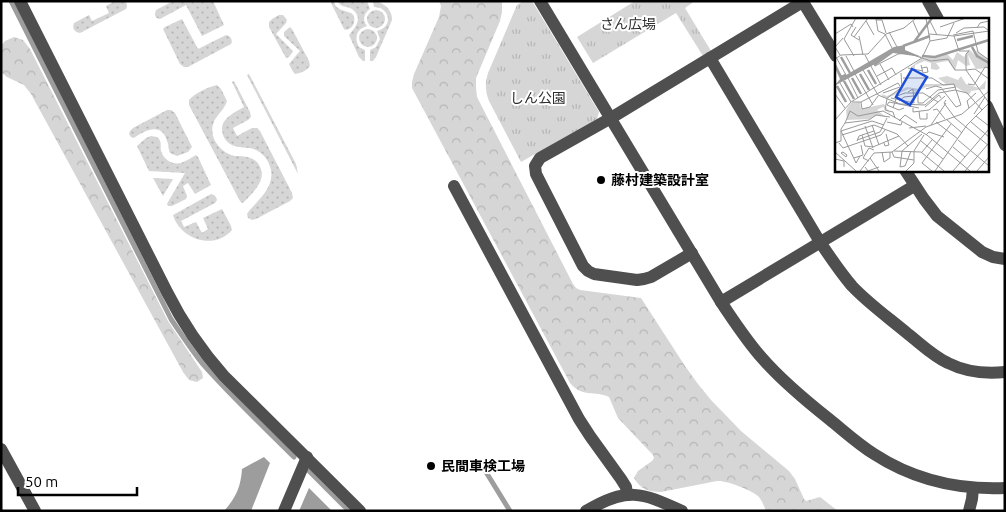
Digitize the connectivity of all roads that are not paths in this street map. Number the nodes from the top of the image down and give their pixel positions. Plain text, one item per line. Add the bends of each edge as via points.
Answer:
1 (20, 1) edge
2 (540, 1) edge
3 (928, 1) edge
4 (804, 2) edge
5 (937, 18) edge
6 (835, 54) edge
7 (710, 58) junction
8 (988, 108) edge
9 (611, 118) junction
10 (1005, 144) edge
11 (906, 171) edge
12 (454, 186) dead end
13 (914, 186) junction
14 (820, 242) junction
15 (692, 253) junction
16 (1005, 259) edge
17 (721, 302) junction
18 (1005, 372) edge
19 (1, 449) edge
20 (307, 457) junction
21 (973, 488) junction
22 (1005, 488) edge
23 (627, 495) junction
24 (665, 507) edge
25 (35, 511) edge
26 (284, 511) edge
27 (360, 511) edge
28 (586, 511) edge
29 (682, 511) edge
30 (969, 511) edge

1 - 20 street via 187,329 224,376
2 - 9 street
3 - 5 street
4 - 6 street
4 - 7 street
7 - 9 street
7 - 14 street
8 - 10 street
9 - 15 street
9 - 15 street via 540,158 535,166 536,174 583,266 594,274 637,280
11 - 13 street
12 - 23 street via 582,423 622,479
13 - 14 street
13 - 16 street via 930,208 982,252
14 - 17 street
14 - 18 street via 863,296 938,357 973,372
15 - 17 street
17 - 21 street via 773,370 867,449 916,476
19 - 25 street
20 - 26 street
20 - 27 street
21 - 22 street
21 - 30 street
23 - 24 street via 643,496
23 - 28 street via 610,498
24 - 29 street

